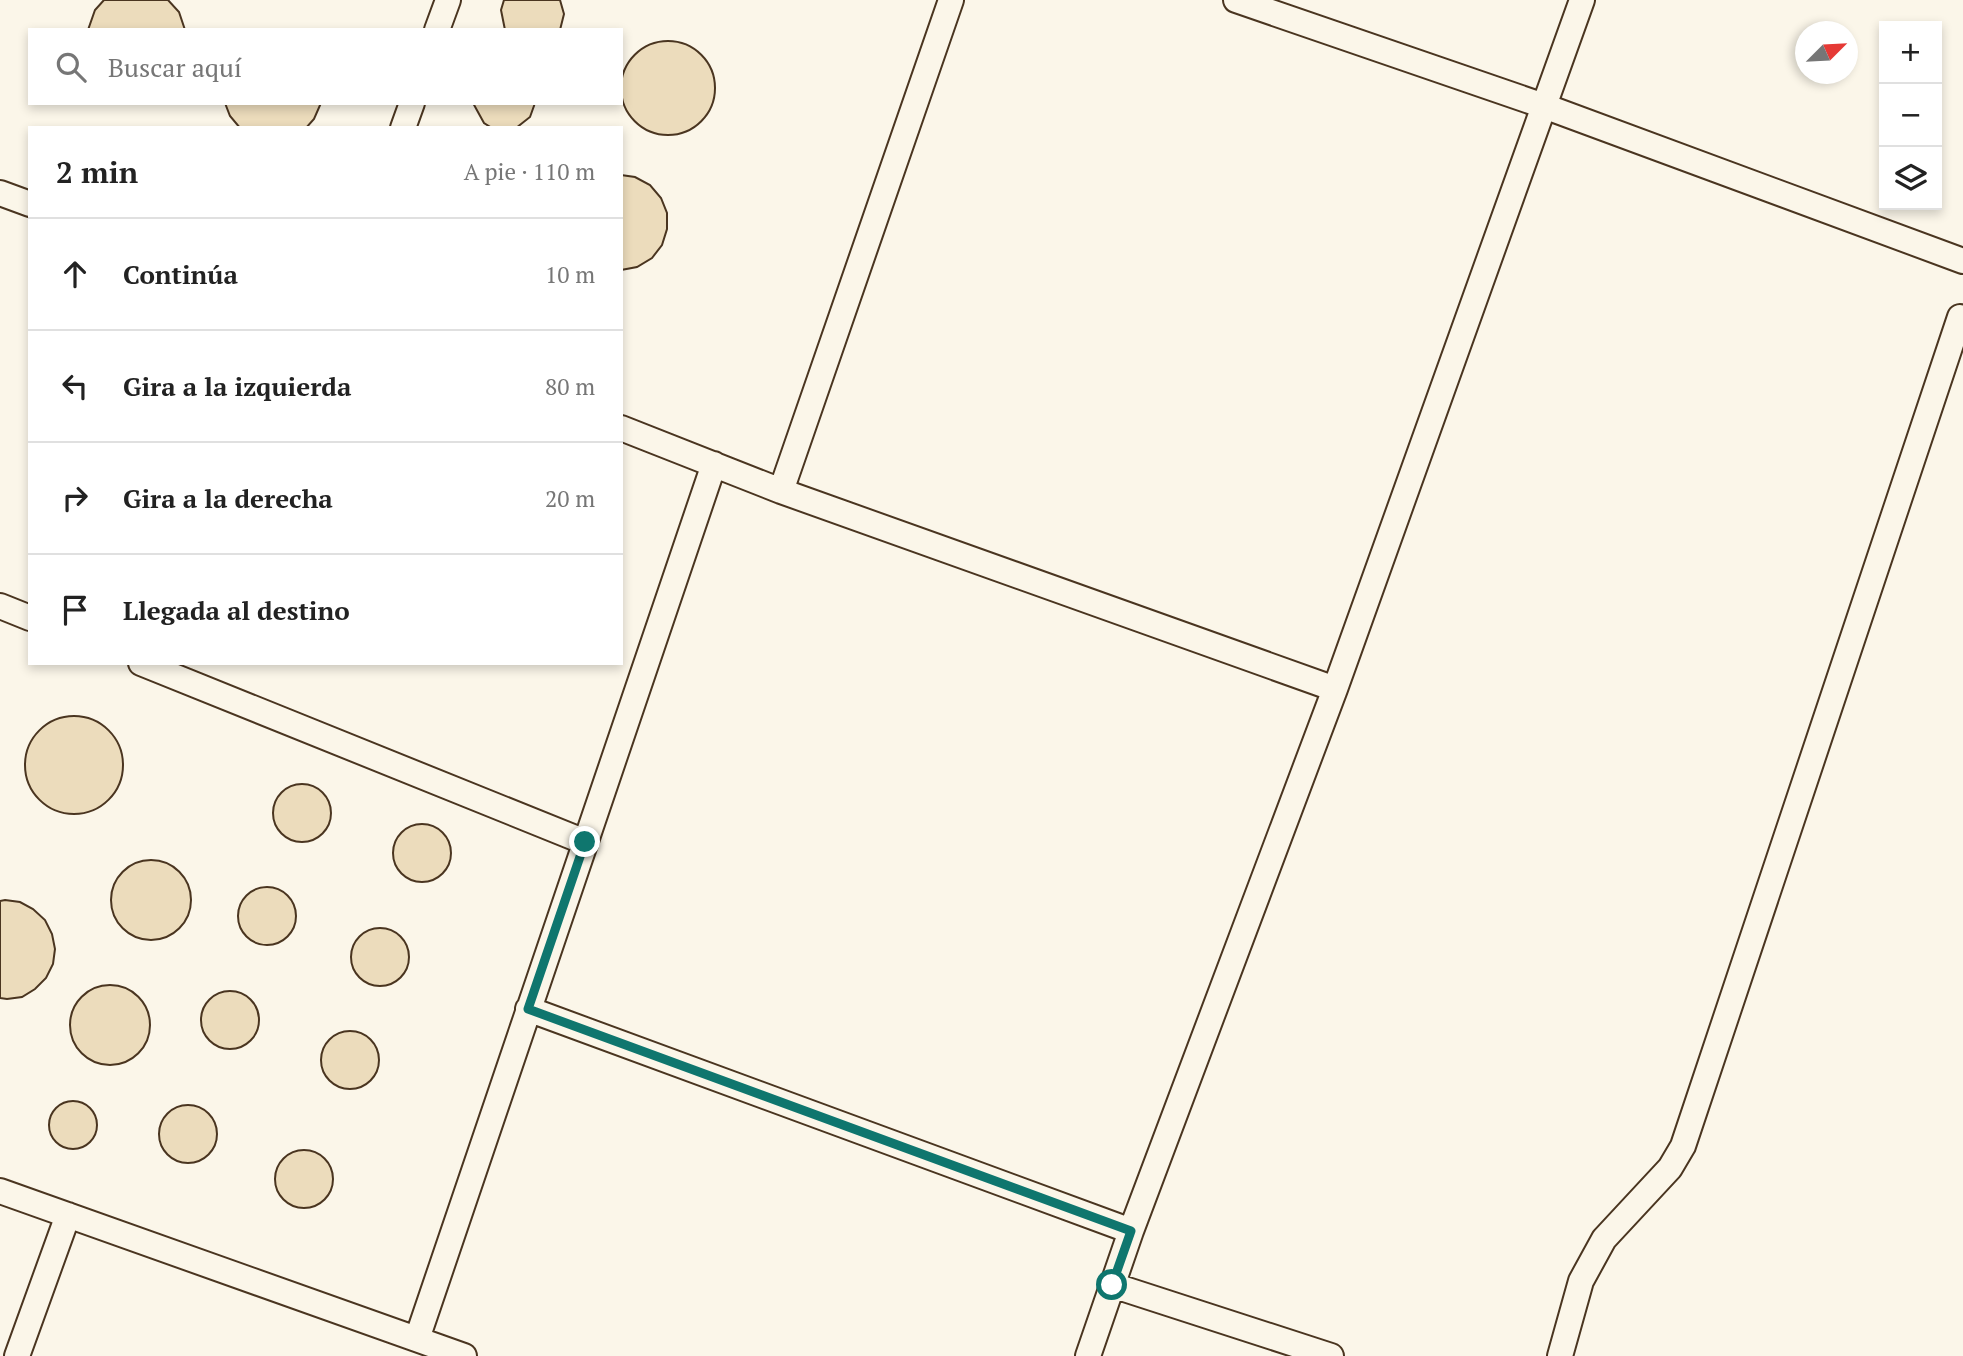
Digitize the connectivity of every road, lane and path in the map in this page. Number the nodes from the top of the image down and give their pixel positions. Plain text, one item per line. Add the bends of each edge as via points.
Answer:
1 (448, 0) edge
2 (1236, 0) edge
3 (1582, 0) edge
4 (947, 1) edge
5 (438, 28) edge
6 (411, 105) edge
7 (1544, 106) junction
8 (404, 126) edge
9 (0, 193) edge
10 (28, 203) edge
11 (1963, 261) edge
12 (1960, 317) dead end
13 (623, 429) edge
14 (714, 464) junction
15 (780, 491) junction
16 (0, 606) edge
17 (28, 617) edge
18 (146, 665) edge
19 (1335, 689) junction
20 (585, 842) junction
21 (528, 1009) junction
22 (0, 1191) edge
23 (68, 1215) junction
24 (1131, 1231) junction
25 (1112, 1285) junction
26 (417, 1339) junction
27 (17, 1356) edge
28 (464, 1356) edge
29 (1088, 1356) edge
30 (1331, 1356) edge
31 (1560, 1356) edge

1 - 5 lane
2 - 7 lane
3 - 7 lane
4 - 15 lane
6 - 8 lane
7 - 11 lane
7 - 19 lane
9 - 10 lane
12 - 31 lane via 1683,1146 1670,1168 1604,1238 1581,1281
13 - 14 lane
14 - 15 lane
14 - 20 lane
15 - 19 lane
16 - 17 lane
18 - 20 lane
19 - 24 lane
20 - 21 lane
21 - 24 lane
21 - 26 lane
22 - 23 lane
23 - 26 lane
23 - 27 lane
24 - 25 lane
25 - 29 lane
25 - 30 lane
26 - 28 lane

